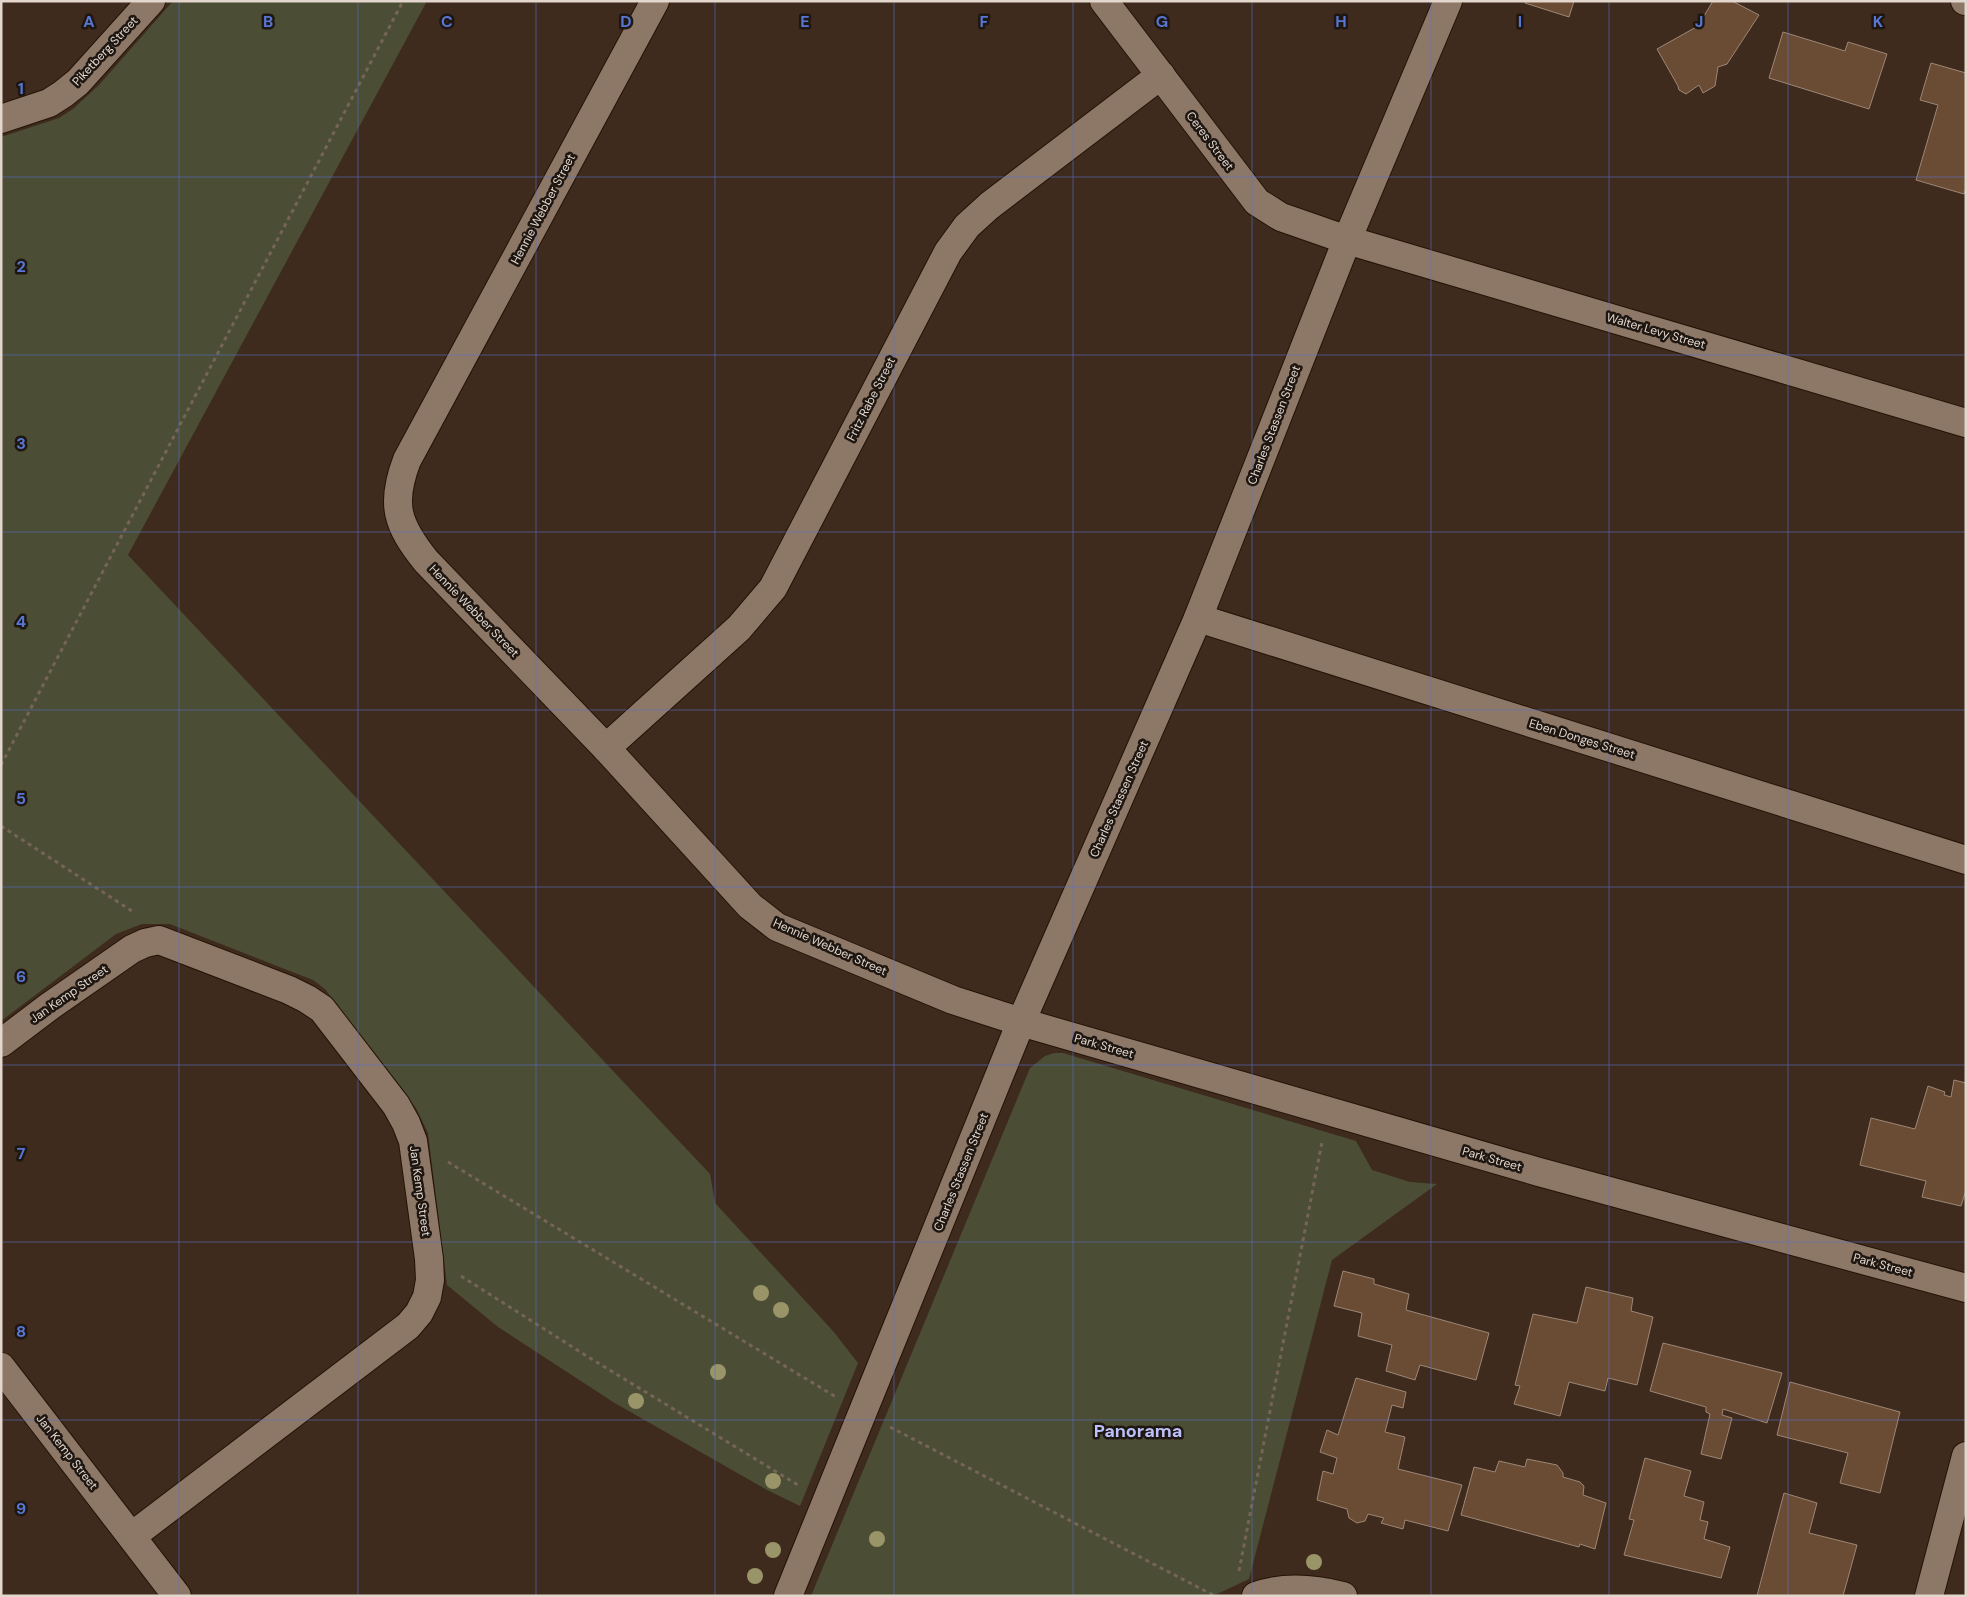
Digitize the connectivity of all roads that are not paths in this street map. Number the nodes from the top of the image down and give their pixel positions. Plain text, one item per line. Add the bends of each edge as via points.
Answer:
1 (151, 1) edge
2 (655, 1) edge
3 (1104, 1) edge
4 (1448, 1) edge
5 (1161, 75) junction
6 (1, 119) edge
7 (1347, 240) junction
8 (1966, 423) edge
9 (1198, 618) junction
10 (606, 748) junction
11 (1966, 860) edge
12 (1021, 1022) junction
13 (1, 1043) edge
14 (1966, 1288) edge
15 (1, 1367) edge
16 (1966, 1456) edge
17 (132, 1536) junction
18 (177, 1596) edge
19 (788, 1596) edge
20 (1256, 1596) edge
21 (1343, 1596) edge
22 (1929, 1596) edge

1 - 6 street, Piketberg Street via 78,82 63,94 49,103
2 - 10 street, Hennie Webber Street via 407,460 399,481 397,504 401,524 426,561
3 - 5 street, Ceres Street
4 - 7 street, Charles Stassen Street
5 - 7 street, Ceres Street via 1257,202 1281,217
5 - 10 street, Fritz Rabe Street via 967,226 948,252 773,588 740,628
7 - 8 street, Walter Levy Street
7 - 9 street, Charles Stassen Street
9 - 11 street, Eben Donges Street
9 - 12 street, Charles Stassen Street
10 - 12 street, Hennie Webber Street via 750,906 777,927 953,1000
12 - 14 street, Park Street via 1539,1172
12 - 19 street, Charles Stassen Street
13 - 17 street, Jan Kemp Street via 132,949 159,940 289,990 322,1009 396,1105 413,1141 430,1280 420,1313 408,1326
15 - 17 street, Jan Kemp Street
16 - 22 street
17 - 18 street, Jan Kemp Street
20 - 21 street via 1290,1590 1324,1591

